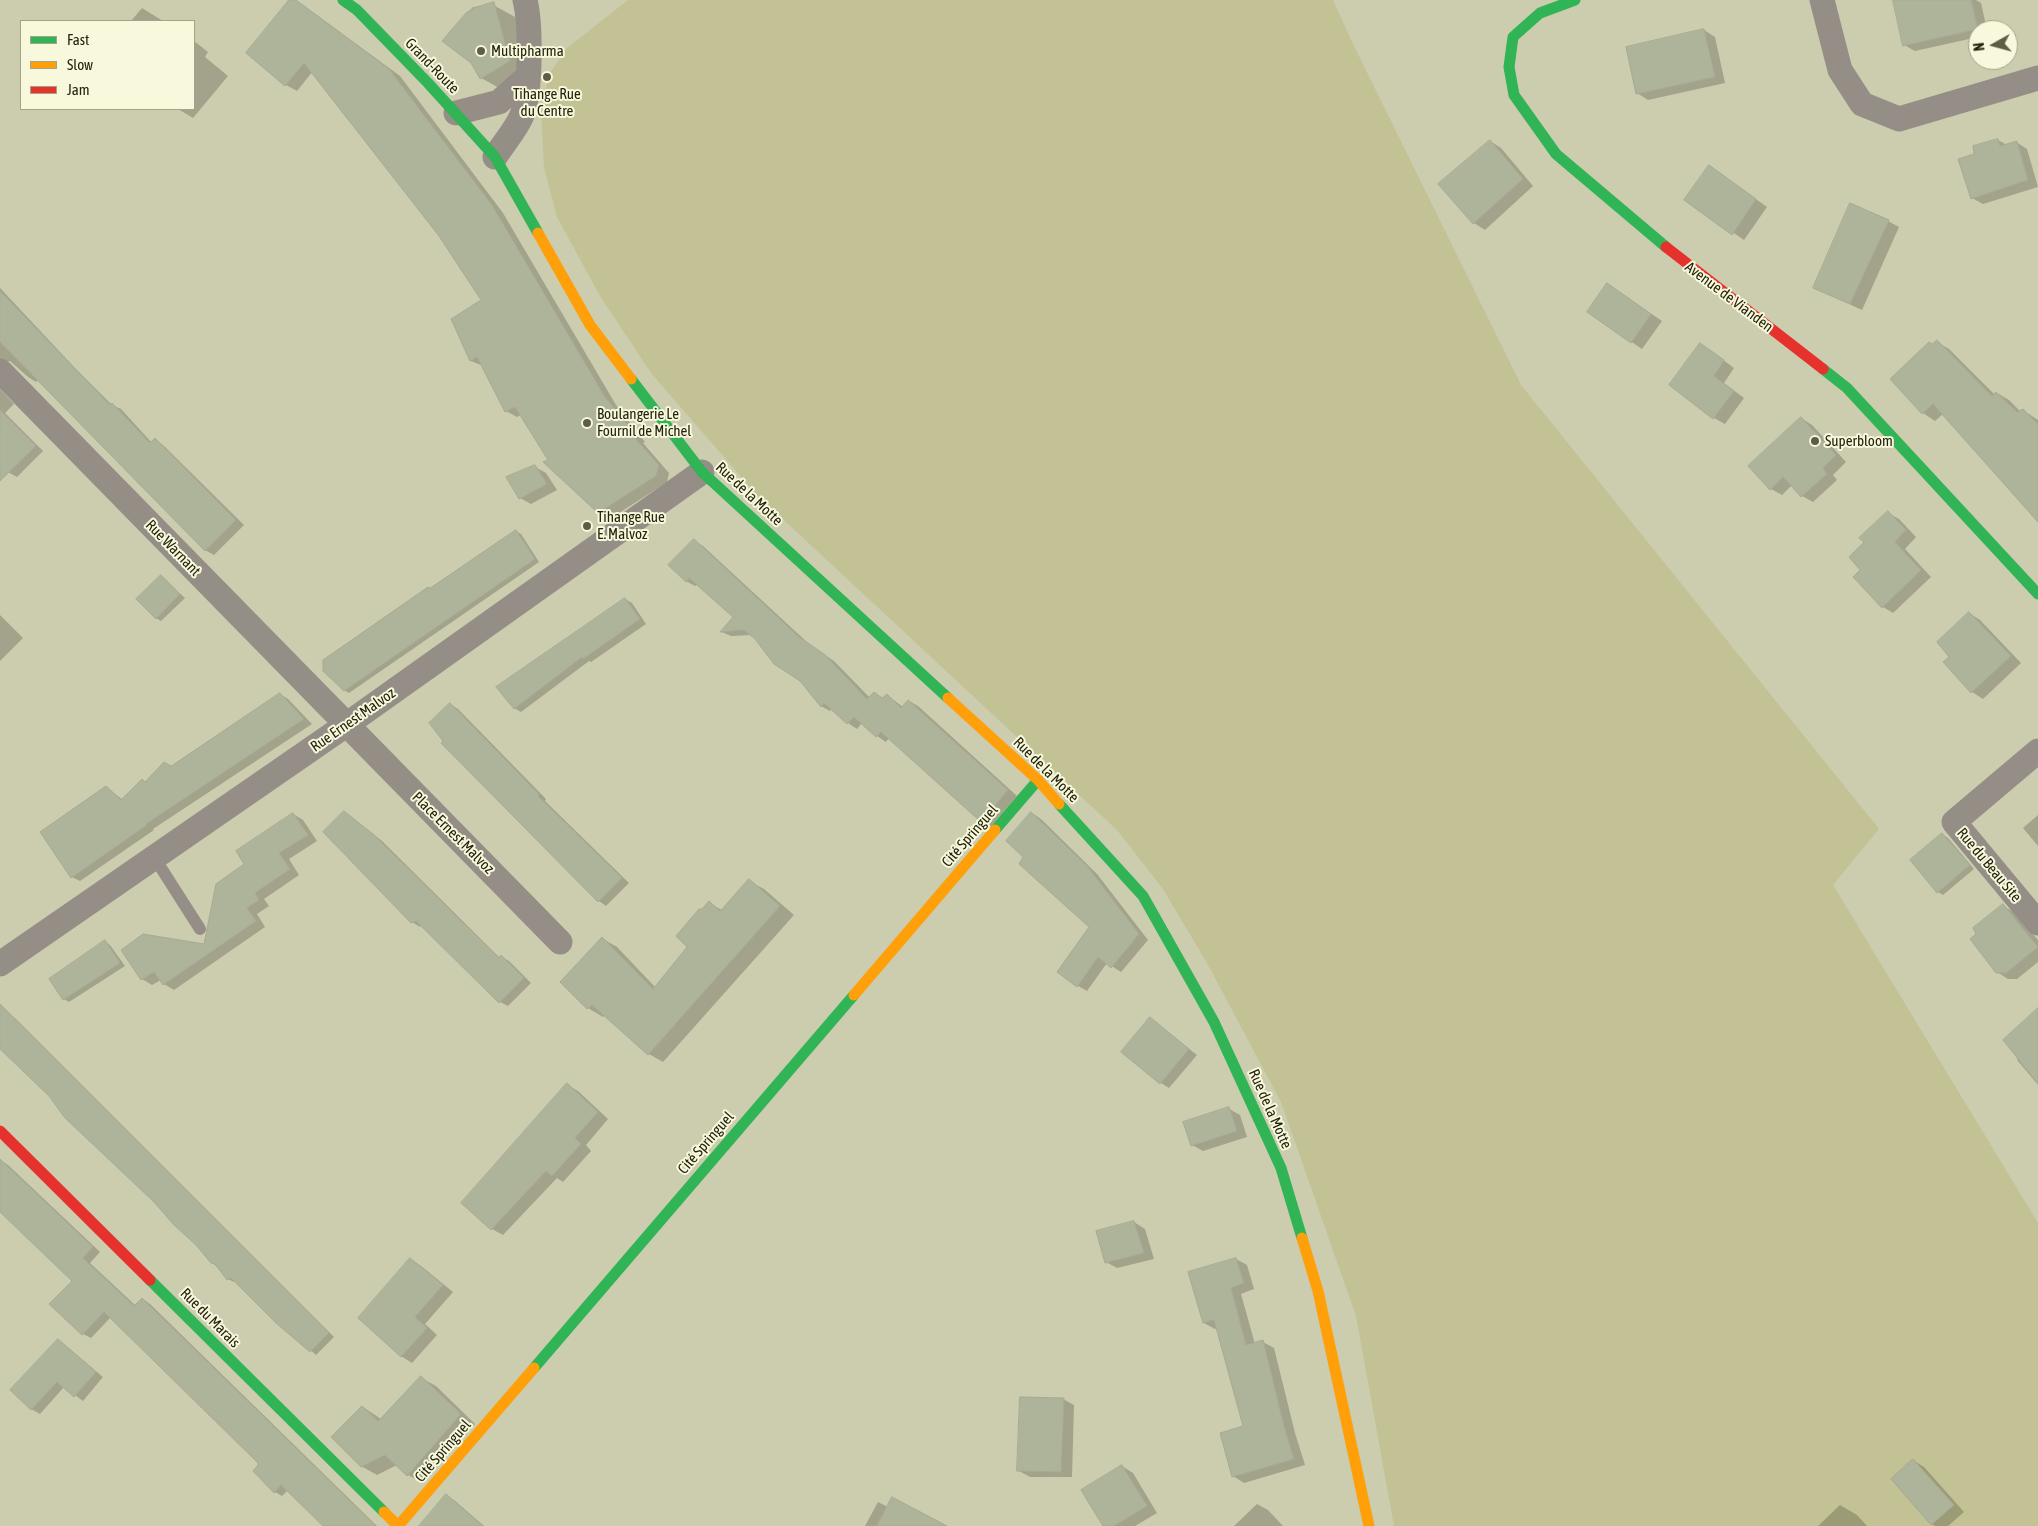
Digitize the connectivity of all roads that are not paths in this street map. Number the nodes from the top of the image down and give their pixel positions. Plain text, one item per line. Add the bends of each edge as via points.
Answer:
1 (343, 0) edge
2 (525, 0) edge
3 (1575, 0) edge
4 (1822, 0) edge
5 (528, 76) junction
6 (2038, 78) edge
7 (456, 114) junction
8 (495, 157) junction
9 (0, 372) edge
10 (702, 472) junction
11 (2038, 594) edge
12 (346, 725) junction
13 (2038, 751) edge
14 (1038, 780) junction
15 (154, 858) junction
16 (2038, 923) edge
17 (200, 930) dead end
18 (560, 942) dead end
19 (0, 964) edge
20 (0, 1131) edge
21 (398, 1526) edge
22 (1369, 1526) edge

1 - 7 street, Grand-Route via 357,10
2 - 5 street via 529,14
3 - 11 street, Avenue de Vianden via 1540,13 1513,37 1509,67 1514,95 1556,154 1682,260 1847,388
4 - 6 street via 1840,70 1849,84 1862,104 1899,119
5 - 7 street via 498,102
5 - 8 street via 522,115
7 - 8 street, Grand-Route
8 - 10 street, Rue de la Motte via 590,324
9 - 12 street, Rue Warnant
10 - 12 street, Rue Ernest Malvoz
10 - 14 street, Rue de la Motte
12 - 15 street, Rue Ernest Malvoz
12 - 18 street, Place Ernest Malvoz
13 - 16 street, Rue du Beau Site via 1954,822
14 - 21 street, Cité Springuel
14 - 22 street, Rue de la Motte via 1143,896 1214,1022 1280,1168 1318,1291
15 - 17 lane
15 - 19 street, Rue Ernest Malvoz
20 - 21 street, Rue du Marais

